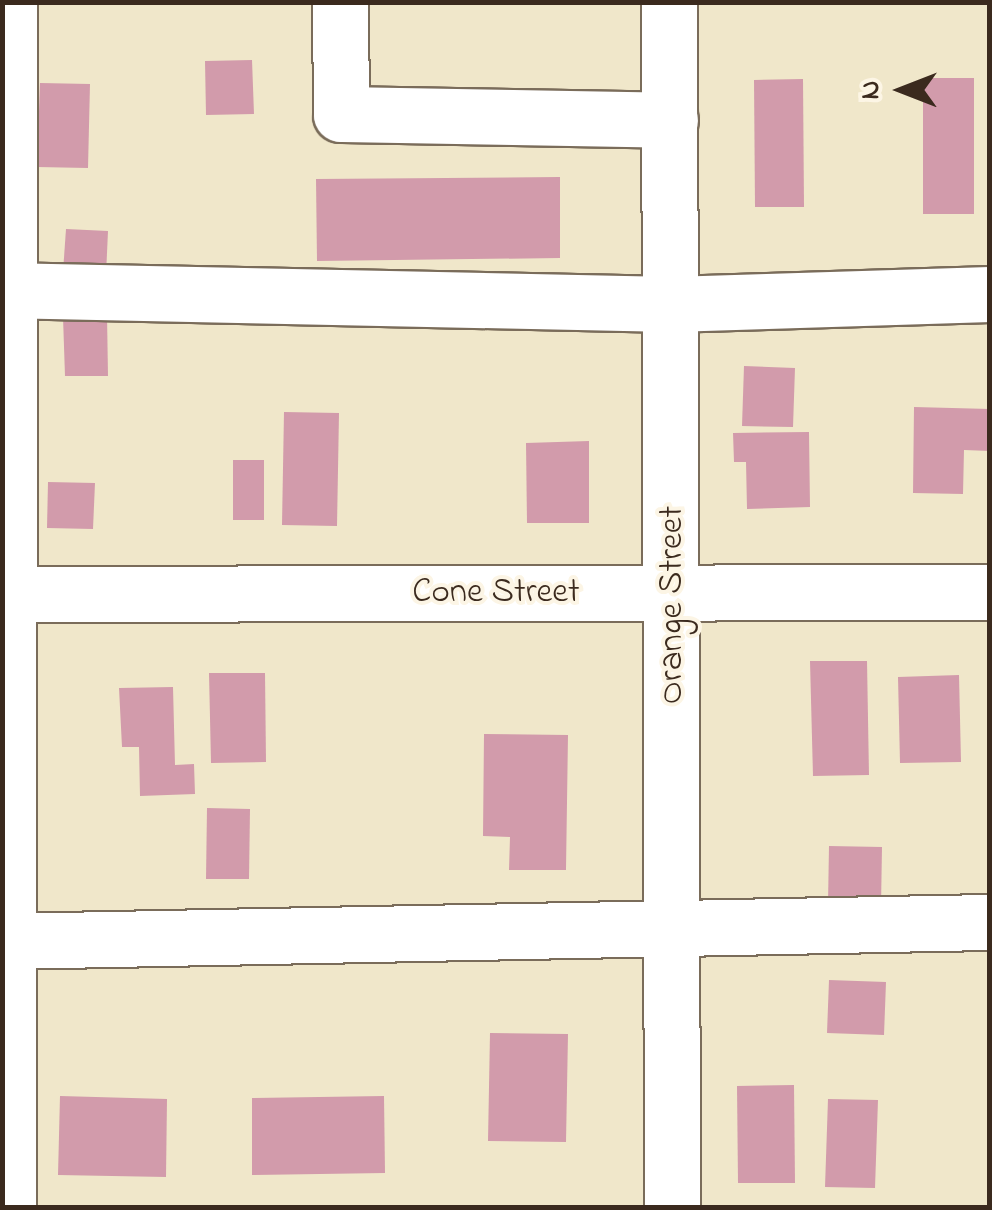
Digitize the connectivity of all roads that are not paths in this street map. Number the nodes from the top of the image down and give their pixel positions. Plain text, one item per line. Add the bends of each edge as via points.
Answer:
1 (9, 2) edge
2 (340, 2) edge
3 (670, 2) edge
4 (670, 120) junction
5 (5, 290) edge
6 (990, 294) edge
7 (671, 304) junction
8 (674, 592) junction
9 (990, 592) edge
10 (4, 594) edge
11 (990, 922) edge
12 (673, 928) junction
13 (7, 942) junction
14 (8, 1208) edge
15 (672, 1208) edge

1 - 5 street
2 - 4 street via 341,114
3 - 4 street, Orange Street
4 - 7 street, Orange Street
5 - 7 street
5 - 10 street
6 - 7 street
7 - 8 street, Orange Street
8 - 9 street, Cone Street
8 - 10 street, Cone Street
8 - 12 street, Orange Street
10 - 13 street
11 - 12 street
12 - 13 street
12 - 15 street, Orange Street
13 - 14 street

